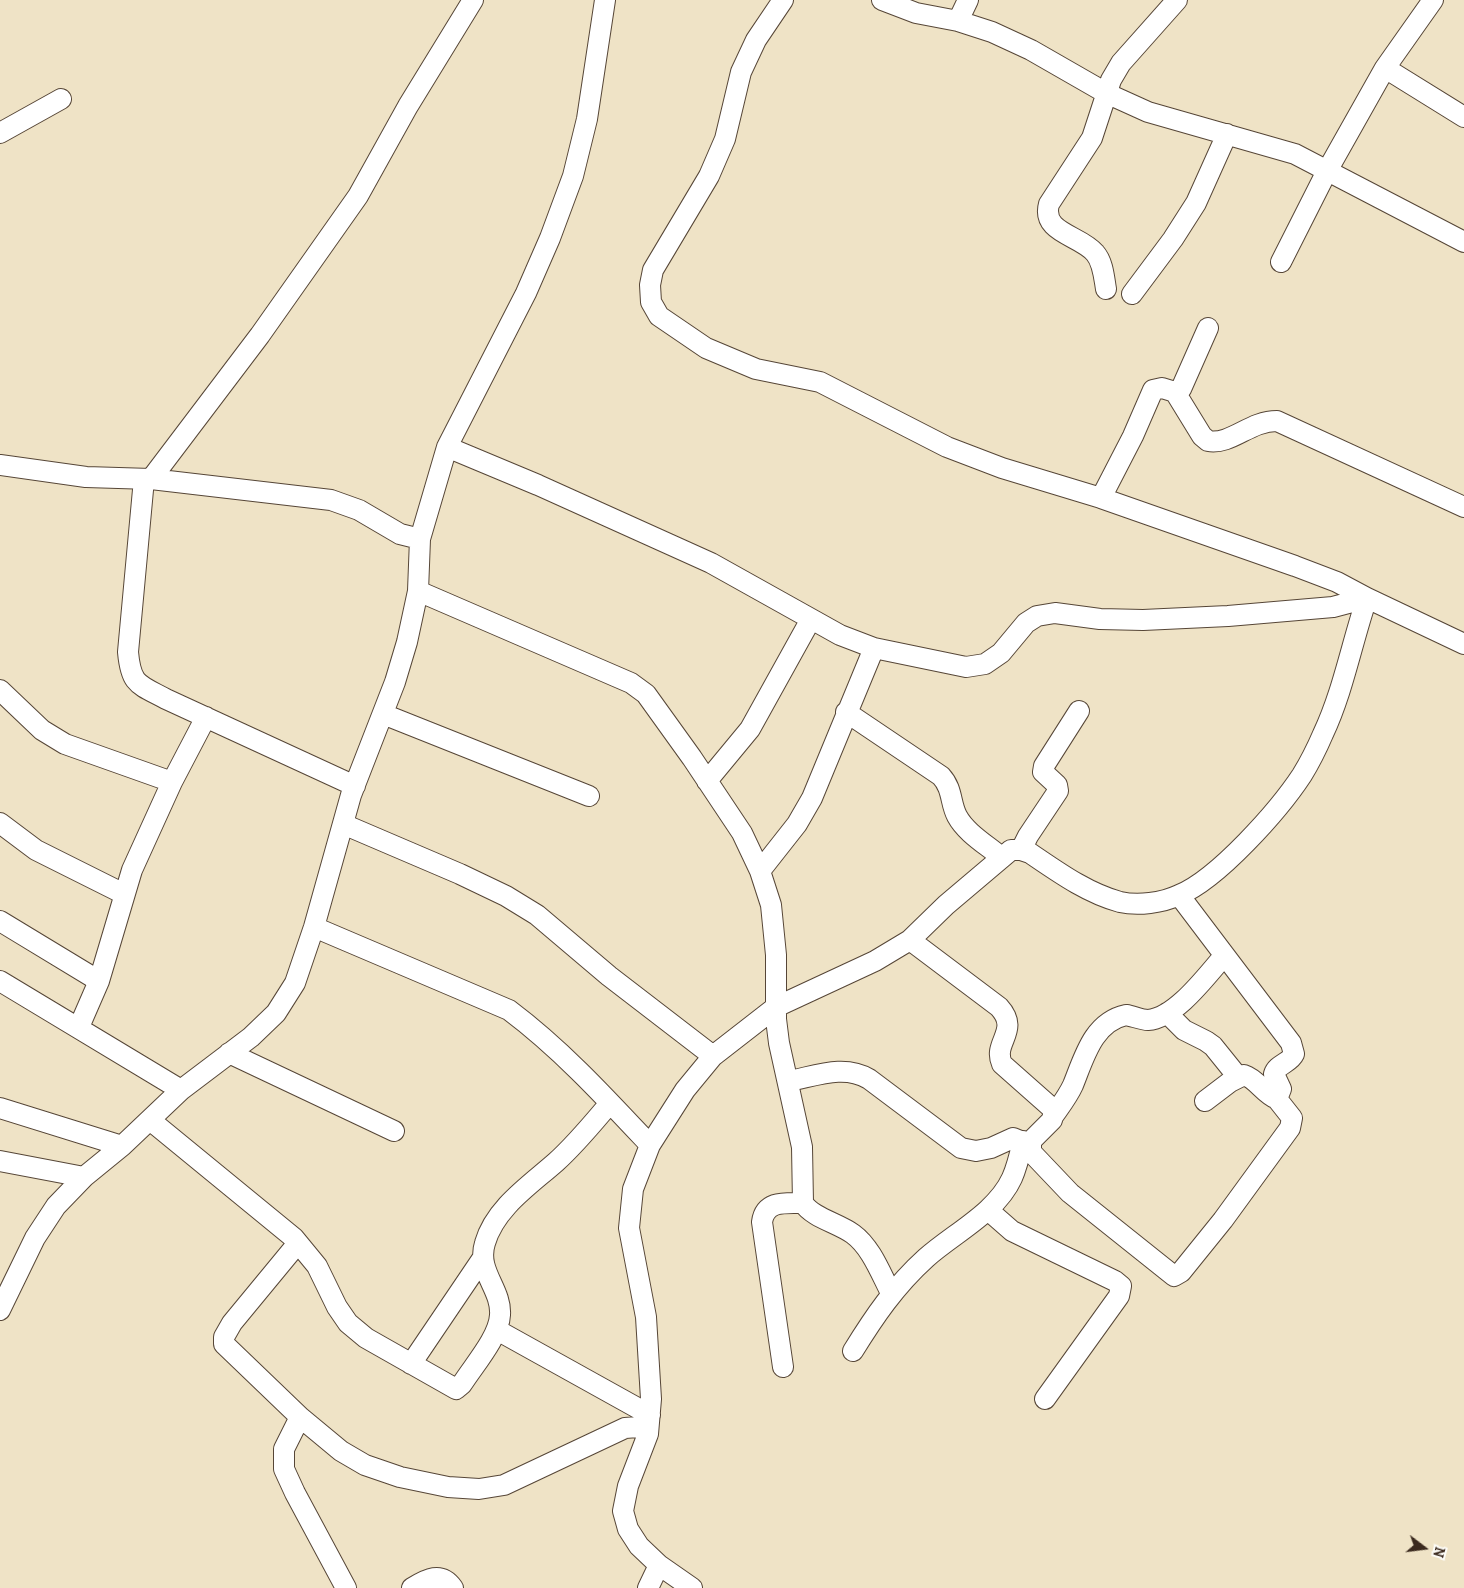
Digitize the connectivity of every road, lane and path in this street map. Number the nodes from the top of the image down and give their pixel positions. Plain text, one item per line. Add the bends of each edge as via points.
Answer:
1 (473, 0) edge
2 (605, 0) edge
3 (783, 0) edge
4 (882, 0) edge
5 (968, 0) edge
6 (1177, 0) edge
7 (1432, 0) edge
8 (958, 21) junction
9 (1385, 68) junction
10 (1106, 93) junction
11 (61, 99) dead end
12 (1464, 117) edge
13 (0, 133) edge
14 (1227, 134) junction
15 (1327, 171) junction
16 (1464, 242) edge
17 (1281, 262) dead end
18 (1106, 289) dead end
19 (1132, 294) dead end
20 (1208, 328) dead end
21 (1175, 392) junction
22 (447, 448) junction
23 (0, 465) edge
24 (147, 479) junction
25 (1101, 498) junction
26 (1464, 507) edge
27 (420, 539) junction
28 (418, 591) junction
29 (1368, 598) junction
30 (811, 619) junction
31 (1464, 644) edge
32 (874, 648) junction
33 (0, 690) edge
34 (1079, 711) dead end
35 (846, 712) junction
36 (383, 714) junction
37 (206, 717) junction
38 (707, 781) junction
39 (172, 782) junction
40 (354, 786) junction
41 (589, 796) dead end
42 (0, 823) edge
43 (343, 824) junction
44 (1021, 850) junction
45 (1001, 857) junction
46 (760, 871) junction
47 (124, 894) junction
48 (1179, 895) junction
49 (0, 921) edge
50 (314, 927) junction
51 (910, 940) junction
52 (1224, 956) junction
53 (0, 981) edge
54 (99, 981) junction
55 (776, 1007) junction
56 (1167, 1013) junction
57 (79, 1027) junction
58 (229, 1053) junction
59 (713, 1056) junction
60 (1238, 1077) junction
61 (788, 1081) junction
62 (181, 1090) junction
63 (1277, 1099) junction
64 (1205, 1101) dead end
65 (610, 1103) junction
66 (0, 1108) edge
67 (1054, 1115) junction
68 (150, 1120) junction
69 (394, 1131) dead end
70 (1026, 1143) junction
71 (122, 1146) junction
72 (650, 1146) junction
73 (0, 1161) edge
74 (84, 1177) junction
75 (803, 1203) junction
76 (988, 1210) junction
77 (298, 1243) junction
78 (482, 1259) junction
79 (891, 1293) junction
80 (0, 1310) edge
81 (497, 1330) junction
82 (853, 1351) dead end
83 (411, 1364) junction
84 (782, 1367) dead end
85 (1045, 1399) dead end
86 (300, 1417) junction
87 (649, 1425) junction
88 (659, 1565) junction
89 (685, 1582) edge
90 (346, 1588) edge
91 (412, 1588) edge
92 (453, 1588) edge
93 (648, 1588) edge

1 - 24 street via 358,196 266,328
2 - 22 street via 587,119 573,176 526,293
3 - 25 street via 756,40 741,72 725,139 708,176 653,270 651,302 659,316 706,348 749,366 820,382 947,447 1002,468
4 - 8 street via 916,13
5 - 8 street
6 - 10 street via 1121,64
7 - 9 street
8 - 10 street via 1031,50
9 - 12 street
9 - 15 street
10 - 14 street via 1182,124
10 - 18 street via 1092,138 1047,212 1049,222 1055,228 1086,244 1096,254
11 - 13 street
14 - 15 street via 1295,154
14 - 19 street via 1196,203
15 - 16 street
15 - 17 street
20 - 21 street via 1184,383
21 - 25 street via 1162,388 1153,390
21 - 26 street via 1208,441 1224,440 1264,421 1277,421
22 - 27 street
22 - 30 street via 711,563
23 - 24 street via 86,477
24 - 27 street via 331,500 358,510 400,534
24 - 37 street via 128,652 130,673 140,685
25 - 29 street via 1320,576
27 - 28 street
28 - 36 street via 407,642
28 - 38 street via 631,683 646,694
29 - 31 street
29 - 32 street via 1333,607 1228,616 1143,620 1055,613 1037,616 1026,623 1001,653 984,664 966,667
29 - 48 street via 1324,732 1303,774 1281,804 1234,854
30 - 32 street
30 - 38 street via 750,729
32 - 35 street
33 - 39 street via 42,730 65,744
34 - 44 street via 1044,766 1043,772 1057,785 1058,791
35 - 45 street via 941,776 948,784 957,816 967,829
35 - 46 street via 812,798 797,824
36 - 40 street
36 - 41 street
37 - 39 street
37 - 40 street
38 - 46 street via 742,833
39 - 47 street
40 - 43 street
42 - 47 street via 36,850
43 - 50 street
43 - 59 street via 460,874 537,915 608,976
44 - 45 street via 1011,850
44 - 48 street via 1092,891 1121,902 1147,904
45 - 51 street
46 - 55 street via 771,905 776,955
47 - 54 street
48 - 52 street
49 - 54 street
50 - 58 street via 295,983 276,1013 251,1038
50 - 65 street via 509,1010 534,1028
51 - 55 street via 875,961
51 - 67 street via 1007,1016 1009,1026 1000,1051 1002,1064 1051,1106
52 - 56 street
52 - 63 street via 1294,1048 1292,1058 1275,1070 1275,1079 1281,1089
53 - 57 street
54 - 57 street
55 - 59 street
55 - 61 street via 779,1043
56 - 60 street via 1184,1030 1206,1040
56 - 67 street via 1150,1020 1126,1014 1103,1026 1092,1039 1072,1086
57 - 62 street
58 - 62 street
58 - 69 street
59 - 72 street via 685,1090
60 - 63 street via 1248,1076 1264,1092
60 - 64 street
61 - 70 street via 852,1071 870,1079 961,1148 984,1150 1008,1138
61 - 75 street via 802,1146
62 - 68 street
63 - 70 street via 1292,1118 1290,1128 1223,1220 1181,1272 1174,1276 1070,1193
65 - 72 street
65 - 78 street via 557,1161 508,1205 492,1226
66 - 71 street
67 - 70 street
68 - 71 street
68 - 77 street via 269,1215
70 - 76 street via 1012,1179
71 - 74 street
72 - 87 street via 633,1189 629,1228 646,1317 651,1399
73 - 74 street
74 - 80 street via 56,1206
75 - 79 street via 807,1209 855,1235 870,1254
75 - 84 street via 778,1204 763,1214
76 - 79 street via 925,1259
76 - 85 street via 1012,1231 1121,1286 1119,1296
77 - 83 street via 317,1266 336,1307 348,1323 366,1338
77 - 86 street via 232,1323 224,1344
78 - 81 street via 500,1306
78 - 83 street
79 - 82 street
81 - 83 street via 462,1384 456,1388
81 - 87 street
86 - 87 street via 341,1451 365,1465 400,1477 479,1490 504,1485 625,1428
86 - 90 street via 284,1449 284,1469
87 - 88 street via 623,1511 628,1528 639,1546
88 - 89 street
88 - 93 street
91 - 92 street via 437,1577 445,1579

